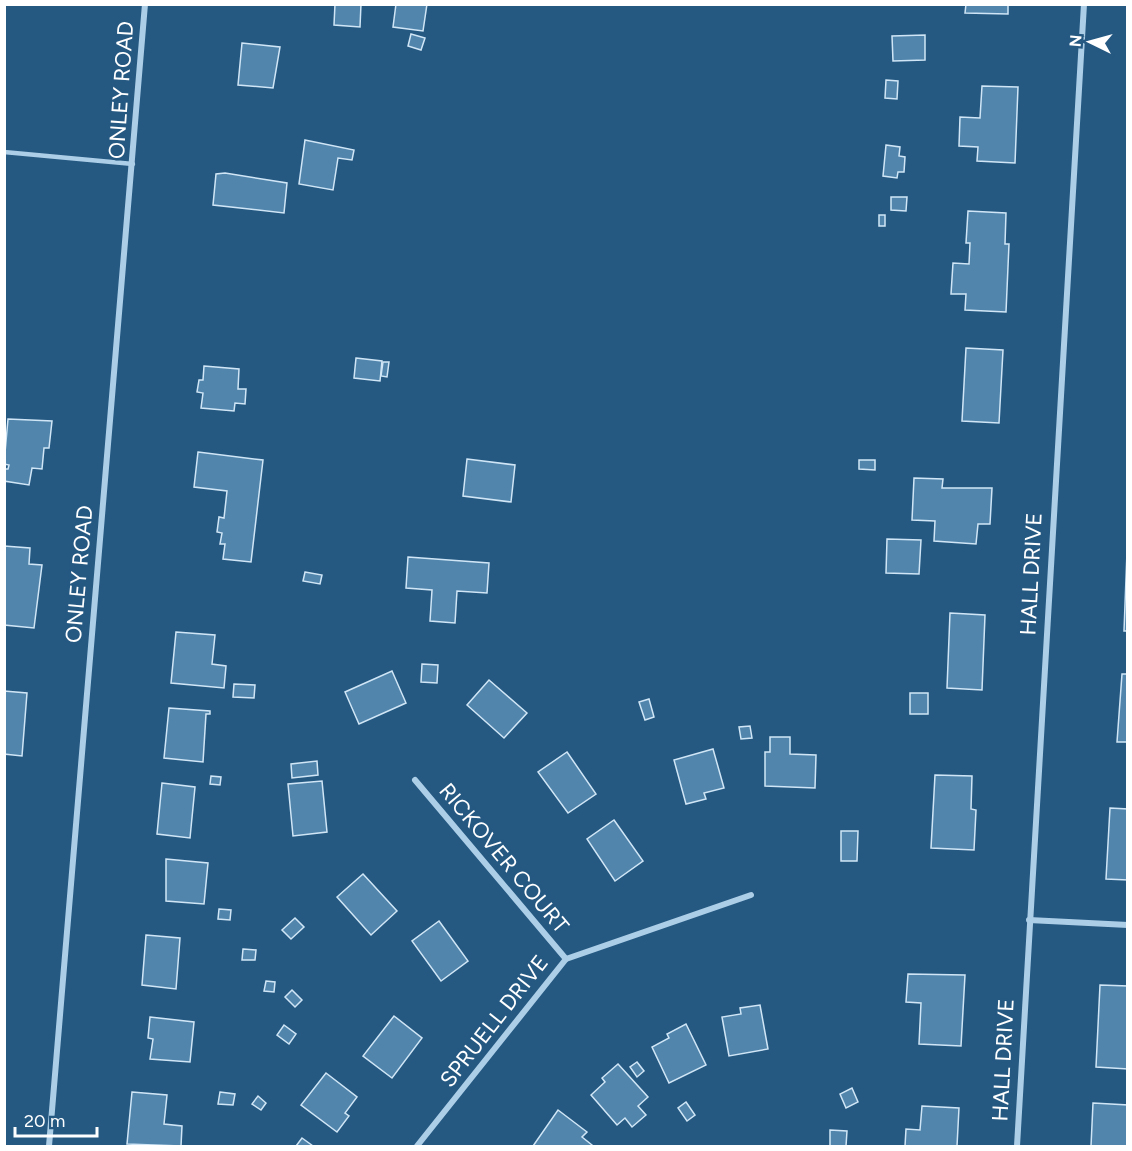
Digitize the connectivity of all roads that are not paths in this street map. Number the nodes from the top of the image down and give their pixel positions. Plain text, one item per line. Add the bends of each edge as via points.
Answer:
1 (145, 4) edge
2 (1084, 4) edge
3 (4, 152) edge
4 (133, 164) junction
5 (415, 780) dead end
6 (752, 895) dead end
7 (1029, 920) junction
8 (1128, 925) edge
9 (566, 959) junction
10 (49, 1146) edge
11 (417, 1146) edge
12 (1017, 1146) edge

1 - 4 street, ONLEY ROAD
2 - 7 street, HALL DRIVE
3 - 4 lane
4 - 10 street, ONLEY ROAD
5 - 9 street, RICKOVER COURT
6 - 9 street, SPRUELL DRIVE
7 - 8 street
7 - 12 street, HALL DRIVE
9 - 11 street, SPRUELL DRIVE

